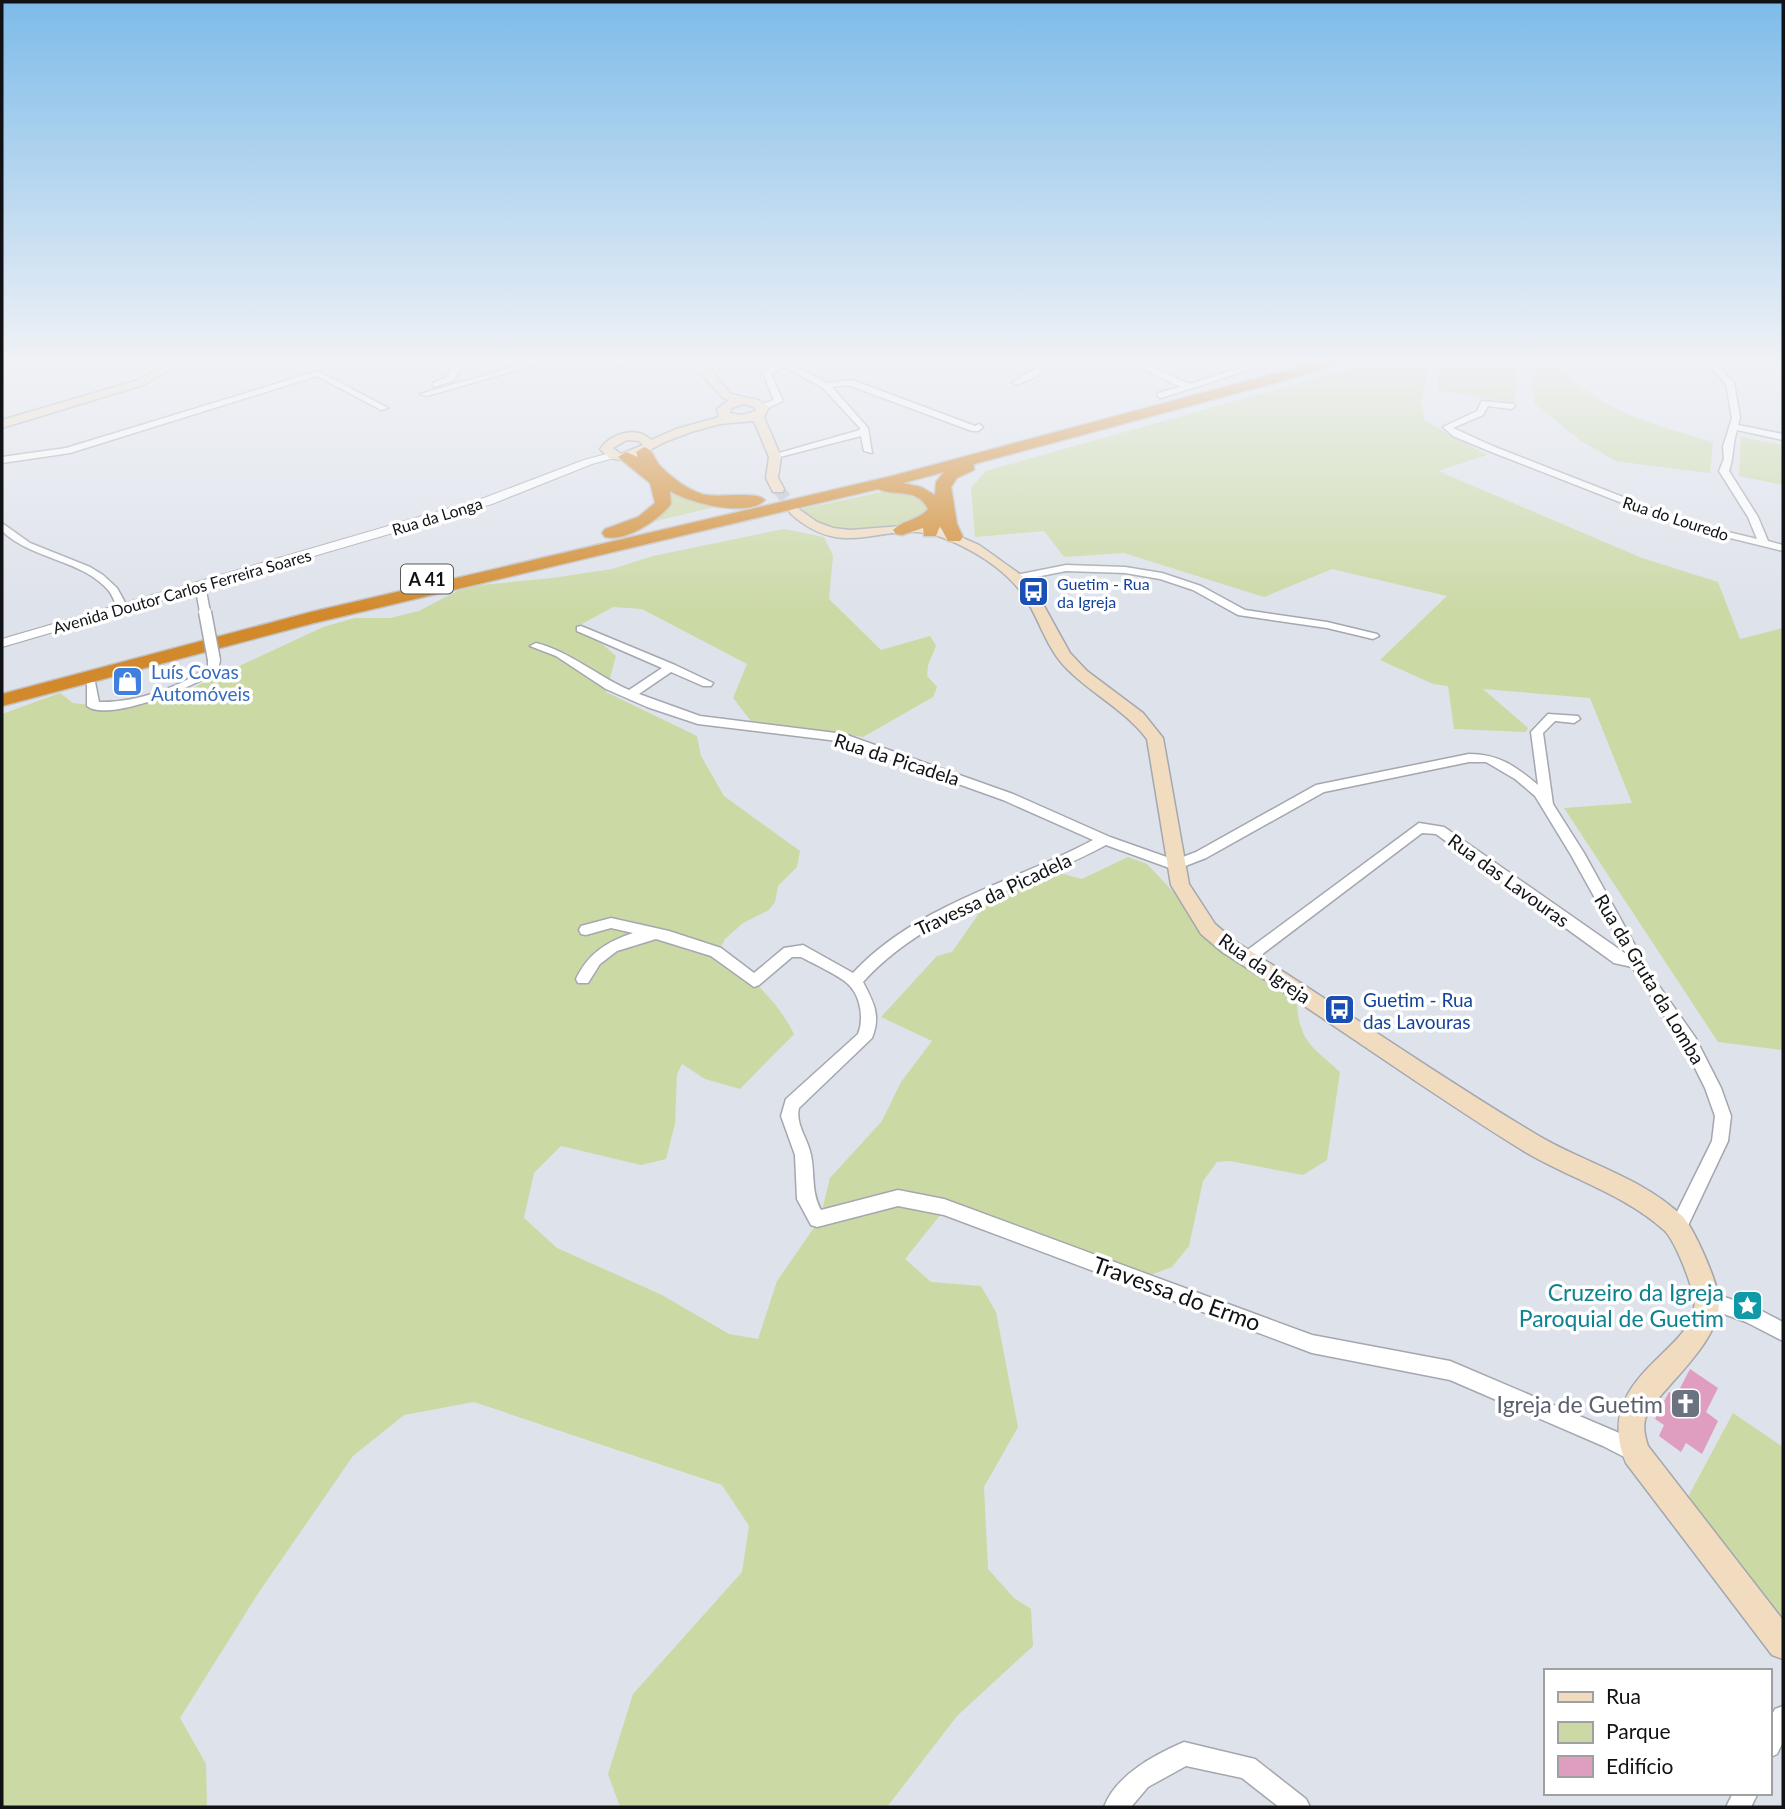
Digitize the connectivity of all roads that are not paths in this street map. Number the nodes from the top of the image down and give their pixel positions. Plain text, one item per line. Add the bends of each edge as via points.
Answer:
1 (95, 442) edge
2 (615, 442) edge
3 (641, 442) edge
4 (652, 442) edge
5 (768, 442) edge
6 (827, 442) edge
7 (867, 442) edge
8 (994, 442) edge
9 (1036, 442) edge
10 (1476, 442) edge
11 (1728, 442) edge
12 (646, 445) junction
13 (869, 451) dead end
14 (1000, 452) junction
15 (615, 453) junction
16 (775, 457) junction
17 (2, 460) edge
18 (846, 491) junction
19 (777, 493) junction
20 (796, 511) tunnel mouth
21 (941, 514) junction
22 (2, 526) edge
23 (902, 530) junction
24 (929, 532) junction
25 (954, 537) junction
26 (363, 538) joint
27 (592, 540) junction
28 (1765, 545) junction
29 (1783, 548) edge
30 (985, 557) junction
31 (1016, 578) junction
32 (200, 585) junction
33 (123, 608) junction
34 (581, 629) dead end
35 (1373, 636) dead end
36 (2, 643) edge
37 (536, 646) dead end
38 (671, 667) junction
39 (707, 683) dead end
40 (91, 685) dead end
41 (2, 689) edge
42 (631, 695) junction
43 (2, 700) edge
44 (1574, 719) dead end
45 (1547, 806) junction
46 (1105, 840) junction
47 (1175, 865) junction
48 (586, 930) dead end
49 (658, 933) junction
50 (1247, 958) junction
51 (1637, 962) junction
52 (583, 979) dead end
53 (855, 981) junction
54 (1678, 1228) junction
55 (1708, 1300) junction
56 (1783, 1332) edge
57 (1636, 1452) junction
58 (1783, 1643) edge
59 (1783, 1717) edge
60 (1771, 1742) edge
61 (1116, 1807) edge
62 (1298, 1807) edge

1 - 17 street
2 - 15 main road, Rua da Longa
3 - 12 main road, Rua da Longa
4 - 12 main road, Rua da Longa
5 - 16 main road
6 - 16 street
7 - 13 street
8 - 19 highway, A 41
9 - 14 highway, A 41
10 - 28 street, Rua do Louredo via 1684,524
11 - 28 street via 1724,471
12 - 15 main road, Rua da Longa
12 - 19 highway via 647,462 689,497 722,502
14 - 18 highway, A 41
14 - 21 highway via 946,478
15 - 26 street, Rua da Longa via 488,501
15 - 27 highway via 640,464 656,480 663,504 632,527
16 - 19 main road via 772,478
18 - 21 highway via 913,489 934,503
18 - 43 highway, A 41 via 229,637
19 - 27 highway, A 41
20 - 23 main road, Rua da Igreja via 812,523 843,534
21 - 23 highway
21 - 24 highway via 943,521
21 - 25 highway
22 - 33 street via 20,545 90,573 112,589
23 - 24 main road, Rua da Igreja
24 - 25 main road, Rua da Igreja
24 - 30 main road, Rua da Igreja
25 - 30 main road, Rua da Igreja
26 - 32 street, Avenida Doutor Carlos Ferreira Soares
27 - 41 highway, A 41 via 229,627
28 - 29 street, Rua do Louredo
30 - 31 main road, Rua da Igreja
31 - 35 street via 1066,568 1162,576 1197,588 1242,613
31 - 47 main road, Rua da Igreja via 1070,663 1144,722 1155,738
32 - 33 street, Avenida Doutor Carlos Ferreira Soares
32 - 40 street, bridge via 214,668 180,688 115,705 93,706
33 - 36 street, Avenida Doutor Carlos Ferreira Soares
34 - 38 street
37 - 42 street, Rua da Picadela via 560,654
38 - 39 street
38 - 42 street
42 - 46 street, Rua da Picadela via 698,720 840,737 1008,797
44 - 45 street, Rua da Gruta da Lomba via 1552,718 1537,732
45 - 47 street via 1540,793 1519,776 1489,758 1469,758 1320,788
45 - 51 street, Rua da Gruta da Lomba
46 - 47 street, Rua da Picadela
46 - 53 street, Travessa da Picadela via 902,937 870,962
47 - 50 main road, Rua da Igreja via 1188,901 1208,929
48 - 49 street via 611,923
49 - 52 street via 628,939 607,951
49 - 53 street via 716,952 754,981 789,952 803,951
50 - 51 street, Rua das Lavouras via 1419,828 1439,830 1619,959
50 - 54 main road, Rua da Igreja via 1467,1105 1657,1211
51 - 54 street, Rua da Gruta da Lomba via 1690,1042 1723,1116 1720,1141
53 - 57 street, Travessa do Ermo via 870,1023 864,1038 792,1104 789,1116 803,1155 806,1199 817,1219 898,1198 944,1207 1312,1344 1450,1371
54 - 55 main road
55 - 56 street
55 - 57 main road via 1689,1340 1632,1416
57 - 58 main road
59 - 60 street
61 - 62 street via 1140,1779 1184,1754 1247,1767

